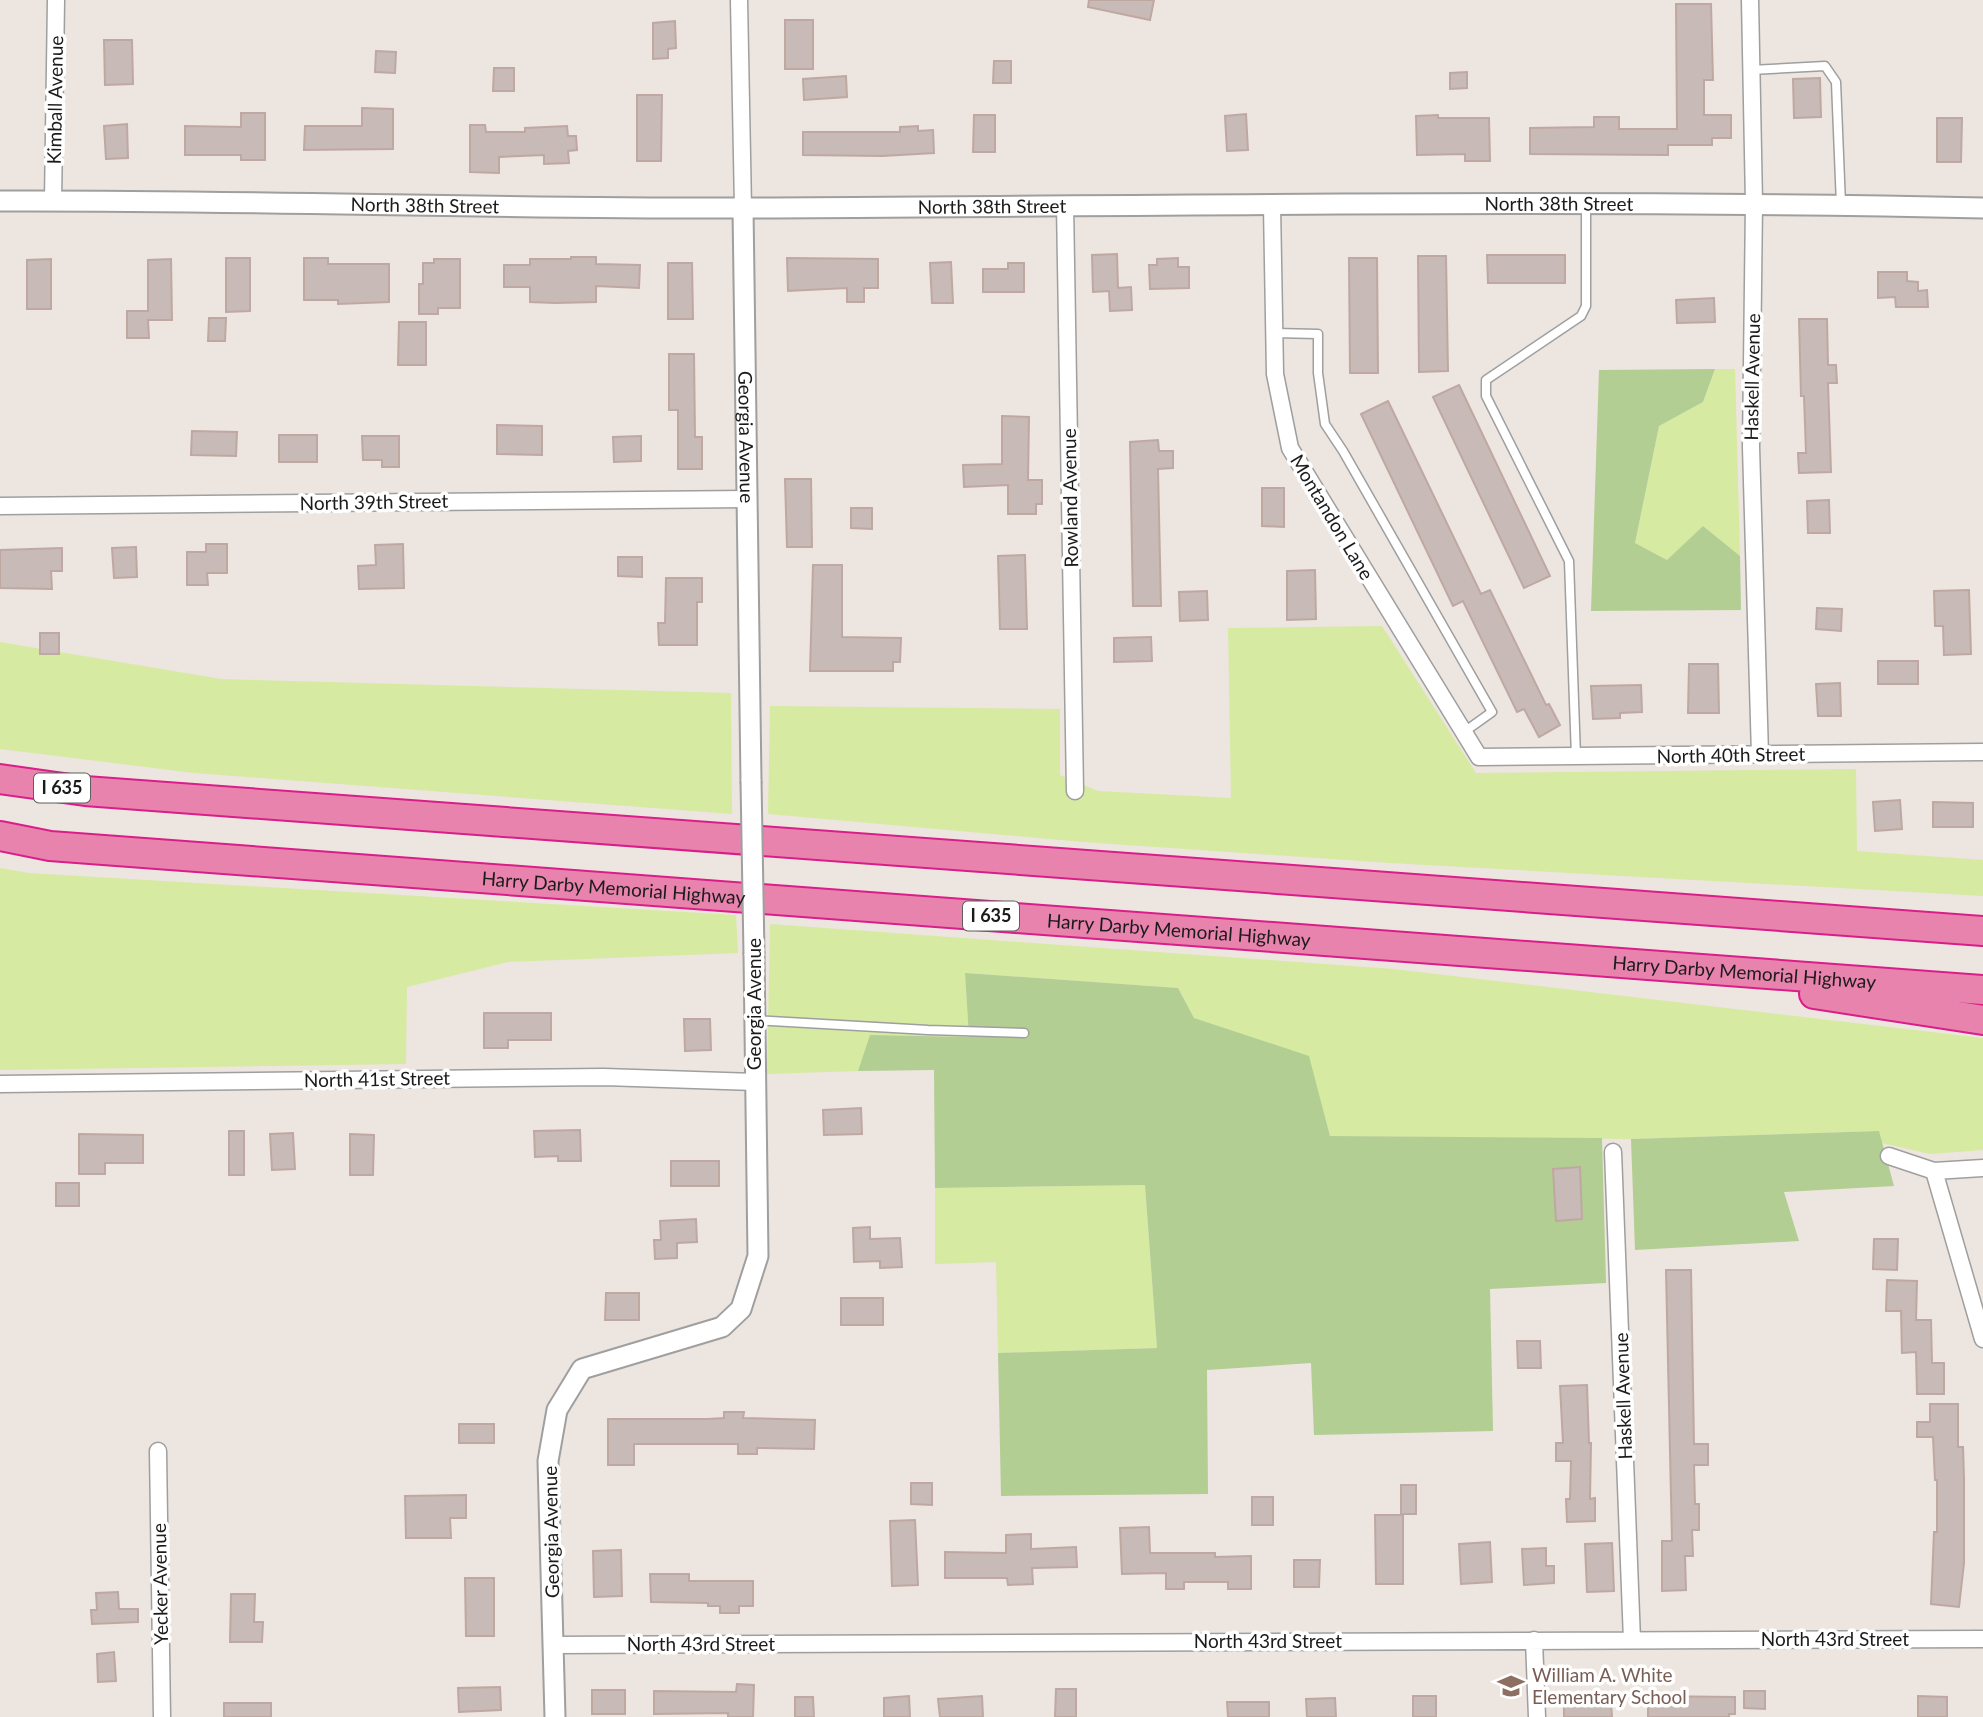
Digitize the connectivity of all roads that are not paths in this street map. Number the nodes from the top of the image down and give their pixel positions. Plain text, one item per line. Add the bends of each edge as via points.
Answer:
1 (56, 0) edge
2 (739, 0) edge
3 (1749, 0) edge
4 (1751, 70) junction
5 (0, 201) edge
6 (53, 201) junction
7 (1754, 203) junction
8 (1065, 205) junction
9 (1586, 205) junction
10 (1841, 205) junction
11 (1272, 206) junction
12 (743, 208) junction
13 (1983, 208) edge
14 (1274, 333) junction
15 (747, 499) junction
16 (0, 506) edge
17 (1464, 732) junction
18 (1983, 752) edge
19 (1760, 755) junction
20 (1479, 757) joint
21 (1576, 757) junction
22 (0, 779) edge
23 (1075, 791) dead end
24 (0, 836) edge
25 (1983, 931) edge
26 (1604, 962) junction
27 (1983, 990) edge
28 (754, 1020) junction
29 (1983, 1020) edge
30 (1024, 1033) dead end
31 (755, 1082) junction
32 (0, 1084) edge
33 (1614, 1152) dead end
34 (1889, 1156) dead end
35 (1983, 1168) edge
36 (1934, 1171) junction
37 (1983, 1339) edge
38 (158, 1451) dead end
39 (1983, 1639) edge
40 (1534, 1640) junction
41 (1632, 1640) junction
42 (553, 1645) junction
43 (162, 1717) edge
44 (555, 1717) edge
45 (1537, 1717) edge

1 - 6 street, Kimball Avenue
2 - 12 street, Georgia Avenue
3 - 4 street, Haskell Avenue
4 - 7 street, Haskell Avenue
4 - 10 lane via 1825,66 1836,82
5 - 6 street, North 38th Street
6 - 12 street, North 38th Street
7 - 9 street, North 38th Street
7 - 10 street, North 38th Street
7 - 19 street, Haskell Avenue via 1751,447
8 - 11 street, North 38th Street
8 - 12 street, North 38th Street
8 - 23 street, Rowland Avenue
9 - 11 street, North 38th Street
9 - 21 lane via 1586,306 1581,316 1486,380 1486,396 1569,561
10 - 13 street, North 38th Street
11 - 14 street, Montandon Lane
12 - 15 street, Georgia Avenue
14 - 17 street, Montandon Lane via 1275,374 1290,448
14 - 17 lane via 1318,334 1325,424 1492,712
15 - 16 street, North 39th Street
15 - 28 street, Georgia Avenue, bridge
17 - 20 street, Montandon Lane
18 - 19 street, North 40th Street
19 - 21 street, North 40th Street
20 - 21 street, North 40th Street
22 - 25 highway, I 635 via 85,791
24 - 26 highway, Harry Darby Memorial Highway / I 635 via 50,846
26 - 27 highway, Harry Darby Memorial Highway / I 635
26 - 29 highway
28 - 30 lane
28 - 31 street, Georgia Avenue
31 - 32 street, North 41st Street via 604,1077
31 - 42 street, Georgia Avenue via 758,1256 741,1309 722,1327 582,1369 557,1410 548,1461
33 - 41 street, Haskell Avenue
34 - 36 street
35 - 36 street
36 - 37 street
38 - 43 street, Yecker Avenue
39 - 41 street, North 43rd Street
40 - 41 street, North 43rd Street
40 - 42 street, North 43rd Street
40 - 45 street
42 - 44 street, Georgia Avenue

